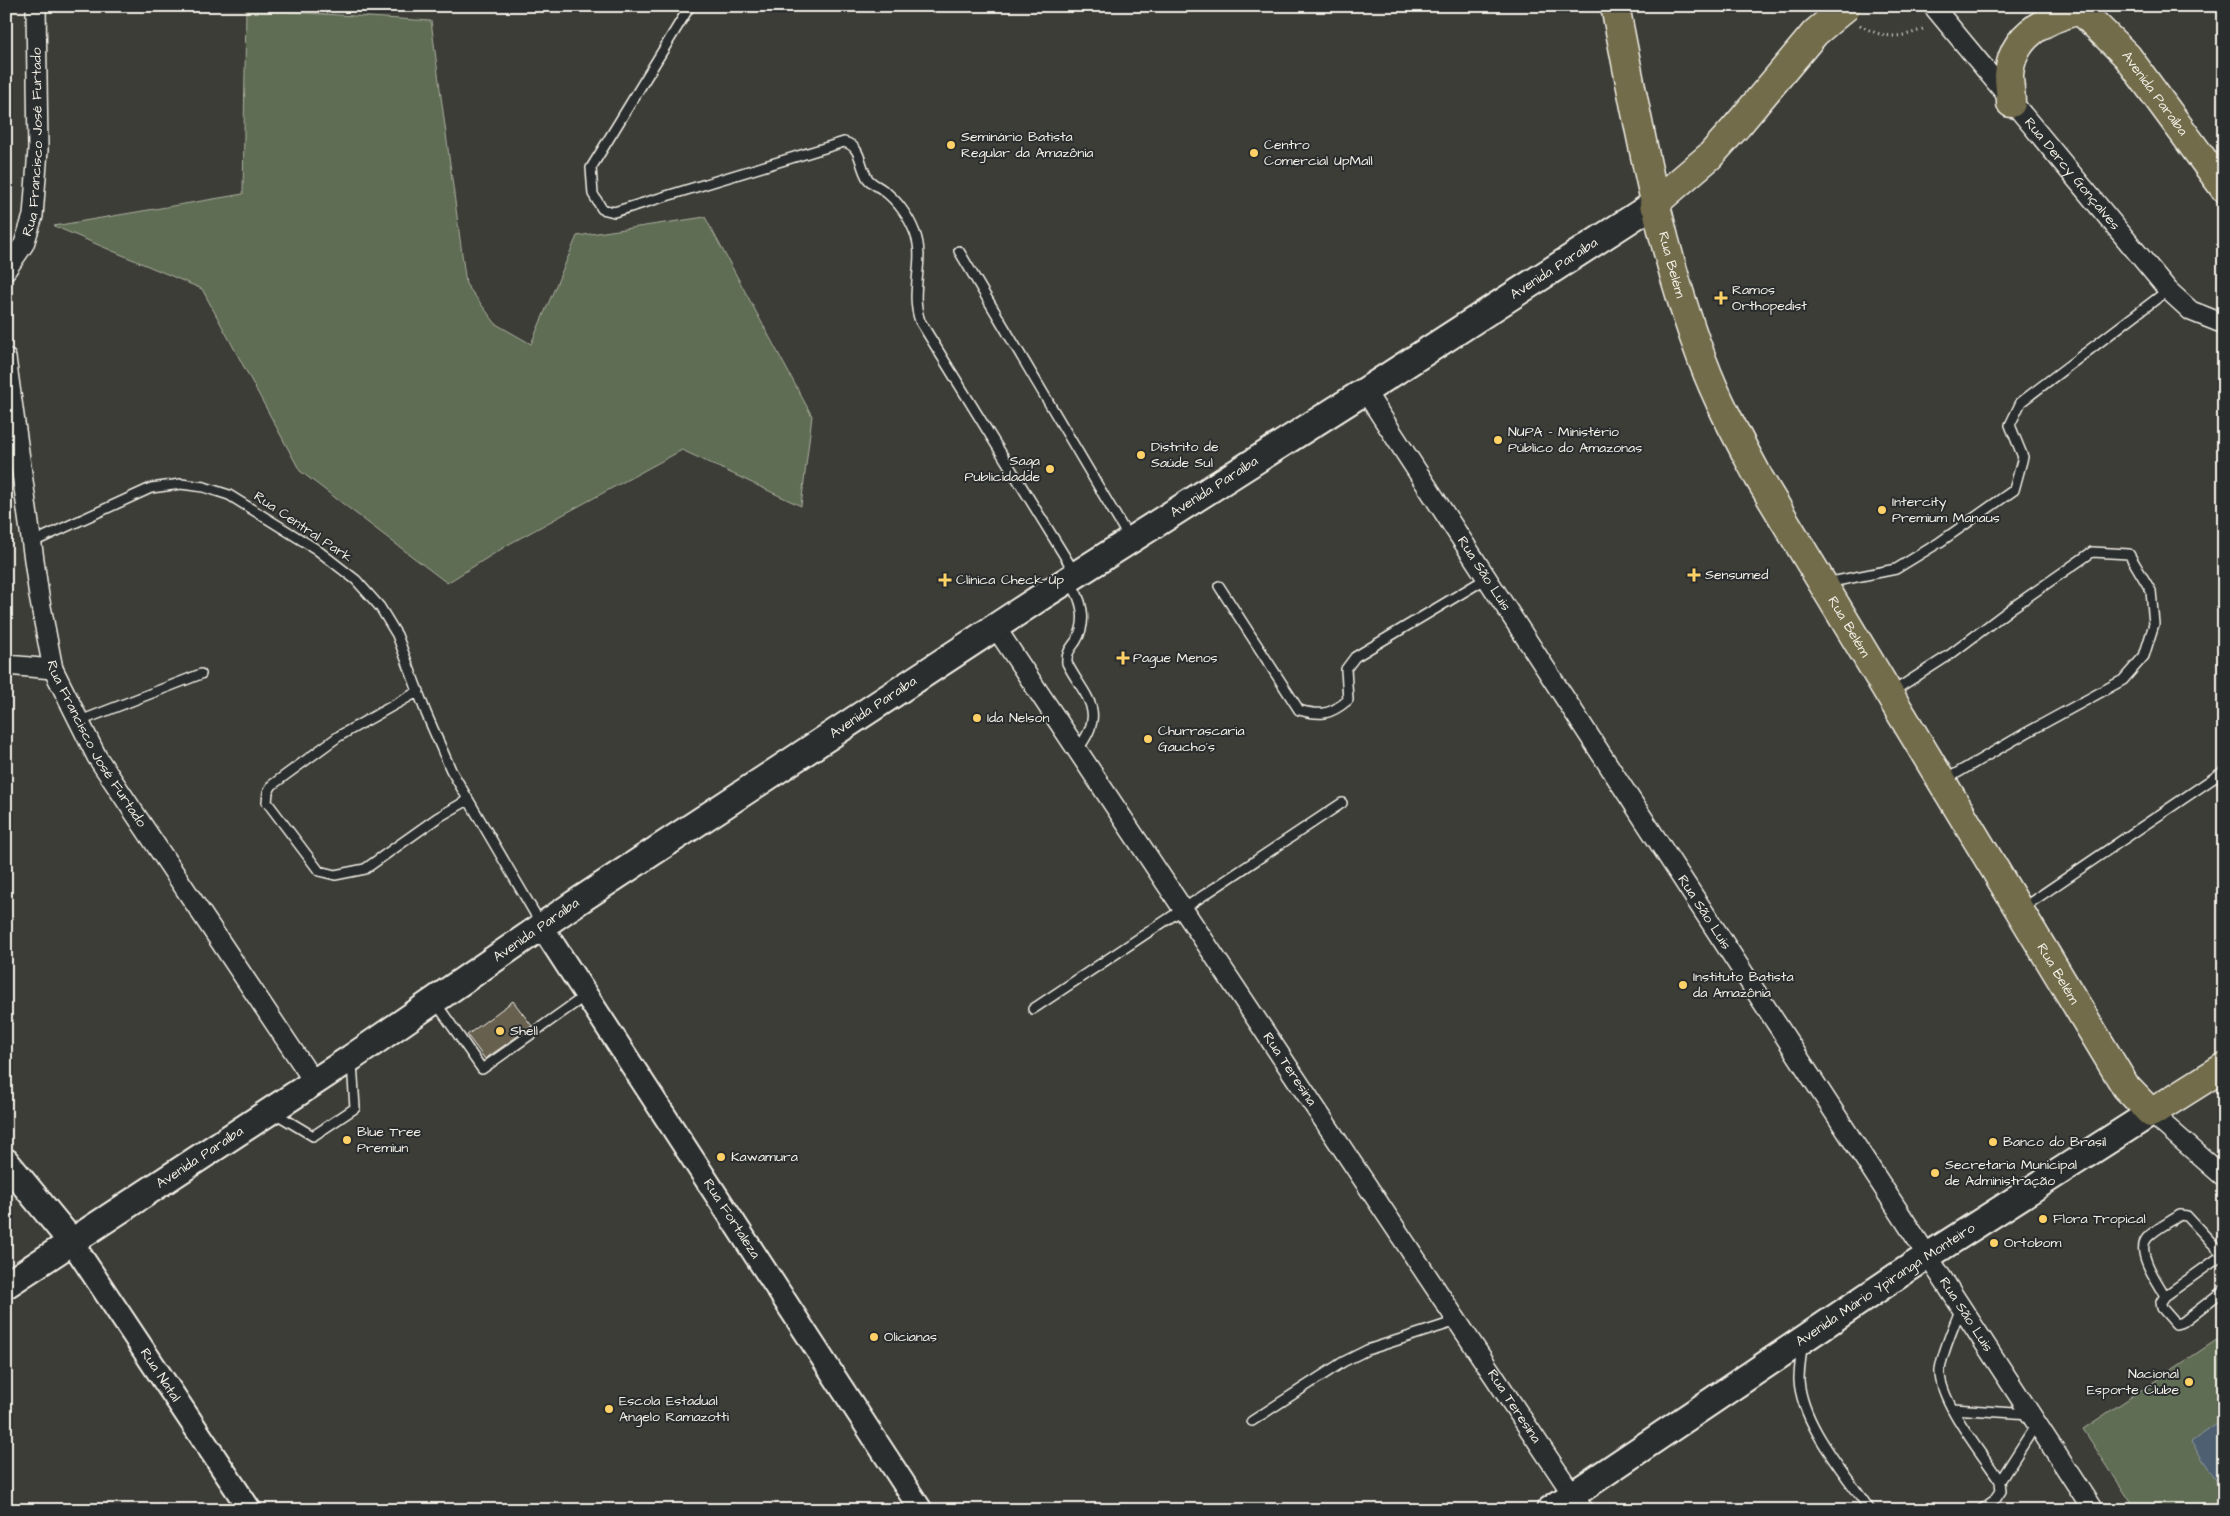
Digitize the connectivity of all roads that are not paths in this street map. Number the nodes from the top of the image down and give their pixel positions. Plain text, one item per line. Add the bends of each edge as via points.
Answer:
1 (36, 6) edge
2 (690, 6) edge
3 (1615, 6) edge
4 (2079, 8) edge
5 (1851, 12) edge
6 (1938, 13) edge
7 (2012, 103) junction
8 (2202, 156) junction
9 (2224, 173) edge
10 (2224, 188) edge
11 (1654, 204) junction
12 (959, 250) dead end
13 (6, 270) edge
14 (2168, 290) junction
15 (2224, 324) edge
16 (6, 358) edge
17 (1365, 391) junction
18 (1130, 540) junction
19 (33, 542) junction
20 (1073, 578) junction
21 (1487, 578) junction
22 (1824, 584) junction
23 (1219, 586) dead end
24 (996, 628) junction
25 (6, 665) edge
26 (53, 669) junction
27 (200, 674) dead end
28 (419, 691) junction
29 (1890, 694) junction
30 (80, 721) junction
31 (1076, 750) junction
32 (2224, 771) edge
33 (1942, 782) junction
34 (468, 800) junction
35 (1342, 803) dead end
36 (1182, 909) junction
37 (2019, 911) junction
38 (542, 927) junction
39 (586, 996) junction
40 (435, 1001) junction
41 (1033, 1009) dead end
42 (351, 1058) junction
43 (2224, 1067) edge
44 (314, 1082) junction
45 (271, 1110) junction
46 (2151, 1113) junction
47 (6, 1162) edge
48 (2224, 1177) edge
49 (71, 1241) junction
50 (2223, 1254) edge
51 (1927, 1256) junction
52 (6, 1284) edge
53 (2224, 1290) edge
54 (2165, 1296) junction
55 (1961, 1307) junction
56 (1457, 1322) junction
57 (1803, 1340) junction
58 (1953, 1410) junction
59 (2034, 1418) junction
60 (1252, 1421) dead end
61 (2000, 1481) junction
62 (1577, 1502) edge
63 (250, 1510) edge
64 (921, 1510) edge
65 (1550, 1510) edge
66 (1870, 1510) edge
67 (1981, 1510) edge
68 (2093, 1510) edge

1 - 13 street, Rua Francisco José Furtado via 38,150 33,216 24,244
2 - 20 lane via 591,168 593,194 602,209 614,212 844,142 850,144 856,149 866,177 893,199 916,234 915,296 920,320
3 - 11 main road, Rua Belém
4 - 7 main road via 2044,21 2027,34 2014,51 2009,75
4 - 8 main road, Avenida Paraíba via 2127,56
5 - 11 main road, Avenida Paraíba, bridge via 1816,33 1710,156
6 - 7 street, Rua Dercy Gonçalves
7 - 14 street, Rua Dercy Gonçalves
8 - 9 main road
8 - 10 main road, Avenida Paraíba
11 - 17 main road, Avenida Paraíba
11 - 22 main road, Rua Belém via 1703,362 1728,418 1759,478
12 - 18 lane
14 - 15 street, Rua Dercy Gonçalves via 2191,311
14 - 22 lane via 2021,402 2010,424 2023,457 2014,490 1896,569
16 - 19 street, Rua Francisco José Furtado
17 - 18 main road, Avenida Paraíba
17 - 21 street, Rua São Luis
18 - 20 main road, Avenida Paraíba
19 - 26 street, Rua Francisco José Furtado
19 - 28 lane, Rua Central Park via 151,488 181,484 229,495 316,549 356,580 380,607 397,635
20 - 24 main road, Avenida Paraíba
20 - 31 lane via 1082,623 1081,631 1068,652 1067,662 1087,695 1092,711 1086,735
21 - 23 lane via 1355,657 1346,669 1348,700 1338,708 1318,715 1299,710
21 - 51 street, Rua São Luis
22 - 29 main road, Rua Belém
24 - 31 street, Rua Teresina
24 - 38 main road, Avenida Paraíba
25 - 26 street
26 - 30 street, Rua Francisco José Furtado
27 - 30 lane
28 - 34 lane, Rua Central Park via 438,742
28 - 34 lane via 339,736 272,785 267,802 318,870 335,876 365,869
29 - 33 main road, Rua Belém
29 - 33 lane via 2092,552 2129,554 2151,591 2154,624 2144,656 2123,680
30 - 44 street, Rua Francisco José Furtado via 97,757
31 - 36 street, Rua Teresina
32 - 37 lane
33 - 37 main road, Rua Belém
34 - 38 lane, Rua Central Park
35 - 36 lane
36 - 41 lane
36 - 56 street, Rua Teresina
37 - 46 main road, Rua Belém via 2126,1087
38 - 39 street, Rua Fortaleza
38 - 40 main road, Avenida Paraíba
39 - 40 lane via 482,1069
39 - 64 street, Rua Fortaleza
40 - 42 main road, Avenida Paraíba
42 - 44 main road, Avenida Paraíba
42 - 45 lane via 355,1108 327,1127 313,1136
43 - 46 main road, Avenida Mário Ypiranga Monteiro
44 - 45 main road, Avenida Paraíba
45 - 49 main road, Avenida Paraíba
46 - 48 street, Rua Belém
46 - 51 main road, Avenida Mário Ypiranga Monteiro
47 - 49 main road
49 - 52 main road, Avenida Paraíba
49 - 63 street, Rua Natal
50 - 54 lane
50 - 54 lane via 2187,1216 2180,1216 2147,1238 2143,1247 2144,1257
51 - 55 street, Rua São Luis
51 - 57 main road, Avenida Mário Ypiranga Monteiro
53 - 54 lane via 2176,1324 2162,1308
55 - 58 lane via 1940,1367 1942,1390
55 - 59 street, Rua São Luis
56 - 60 lane via 1367,1350
56 - 62 street, Rua Teresina
57 - 62 main road, Avenida Mário Ypiranga Monteiro
57 - 66 lane via 1799,1380 1810,1422
58 - 59 lane
58 - 61 lane
59 - 61 lane
59 - 68 street, Rua São Luis
61 - 67 lane via 2001,1491
62 - 65 main road, Avenida Mário Ypiranga Monteiro

